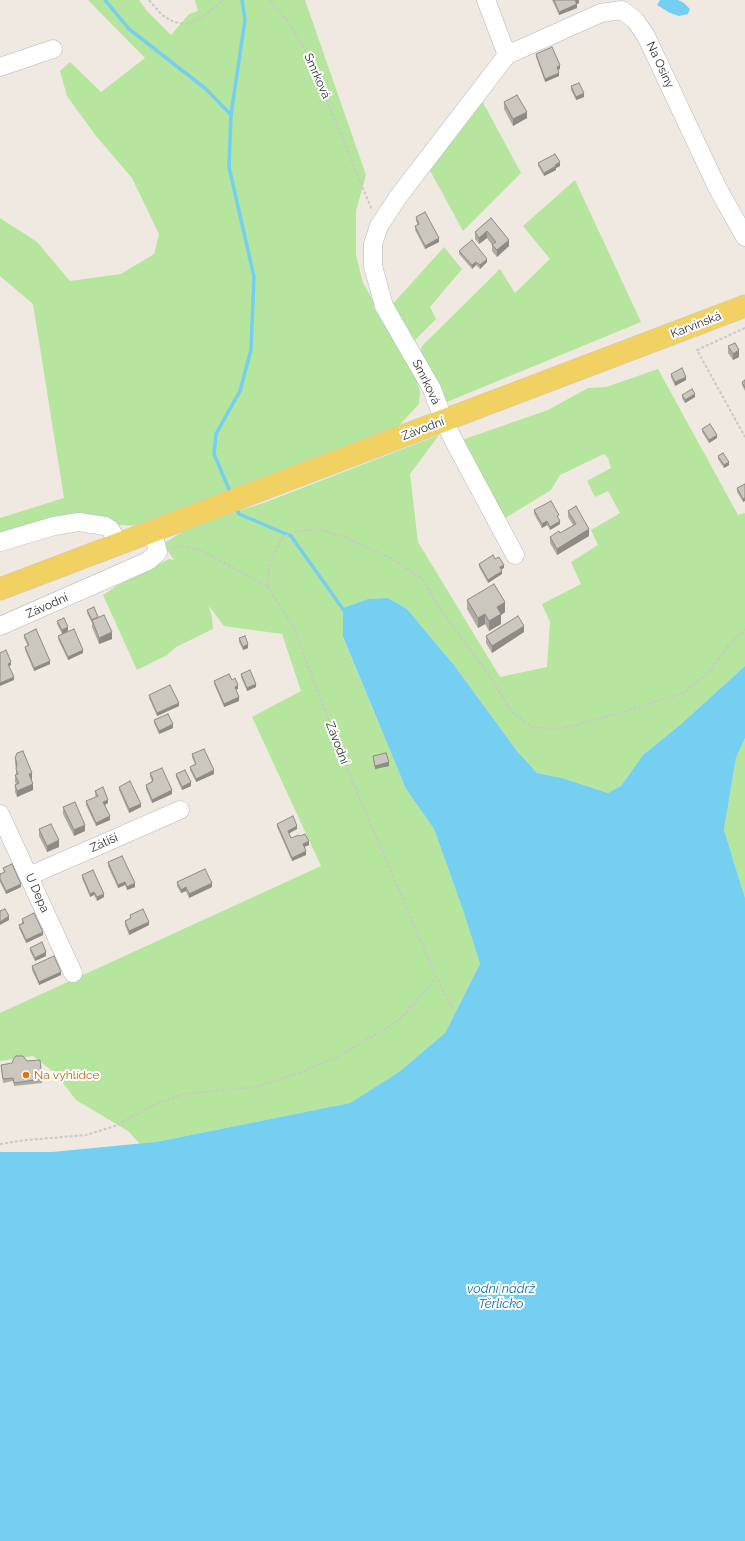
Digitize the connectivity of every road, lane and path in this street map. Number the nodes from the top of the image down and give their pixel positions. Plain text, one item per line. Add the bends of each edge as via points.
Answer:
1 (149, 0) edge
2 (223, 0) edge
3 (270, 0) edge
4 (486, 0) edge
5 (53, 49) dead end
6 (507, 55) junction
7 (0, 67) edge
8 (379, 226) junction
9 (745, 237) edge
10 (745, 306) edge
11 (745, 328) edge
12 (647, 343) joint
13 (444, 421) junction
14 (745, 437) edge
15 (153, 531) junction
16 (0, 542) edge
17 (120, 544) junction
18 (158, 552) junction
19 (515, 555) dead end
20 (267, 586) junction
21 (0, 589) edge
22 (0, 626) edge
23 (745, 629) edge
24 (180, 810) dead end
25 (0, 814) edge
26 (29, 876) junction
27 (73, 973) dead end
28 (436, 977) junction
29 (454, 1011) dead end
30 (0, 1144) edge

1 - 2 path via 162,14 174,22 184,24 204,17
3 - 8 path, Smrková via 292,27 309,57
4 - 6 street
5 - 7 street
6 - 8 street, Smrková via 398,196
6 - 9 street, Na Osiny via 601,13 622,10 635,20 646,36 716,187
8 - 13 street, Smrková via 373,244 373,266 384,306 432,389
10 - 12 main road, Karvinská
11 - 14 path via 697,350
12 - 13 main road, Závodní
13 - 15 main road, Závodní
13 - 19 street, Smrková
15 - 17 main road, Závodní
15 - 18 street
16 - 17 street via 54,526 79,522 105,526
17 - 21 main road, Závodní
18 - 20 path, Závodní via 182,546 200,550
18 - 22 street, Závodní via 148,561
20 - 23 path via 269,567 281,539 293,532 318,529 344,537 393,559 423,580 440,609 488,674 512,712 532,727 560,729 683,693 708,673 729,644
20 - 28 path, Závodní via 293,626 349,773
24 - 26 street, Zátiší
25 - 26 street, U Depa
26 - 27 street, U Depa
28 - 29 path, Závodní
28 - 30 path via 398,1021 341,1055 302,1072 256,1087 183,1094 154,1105 115,1126 86,1135

